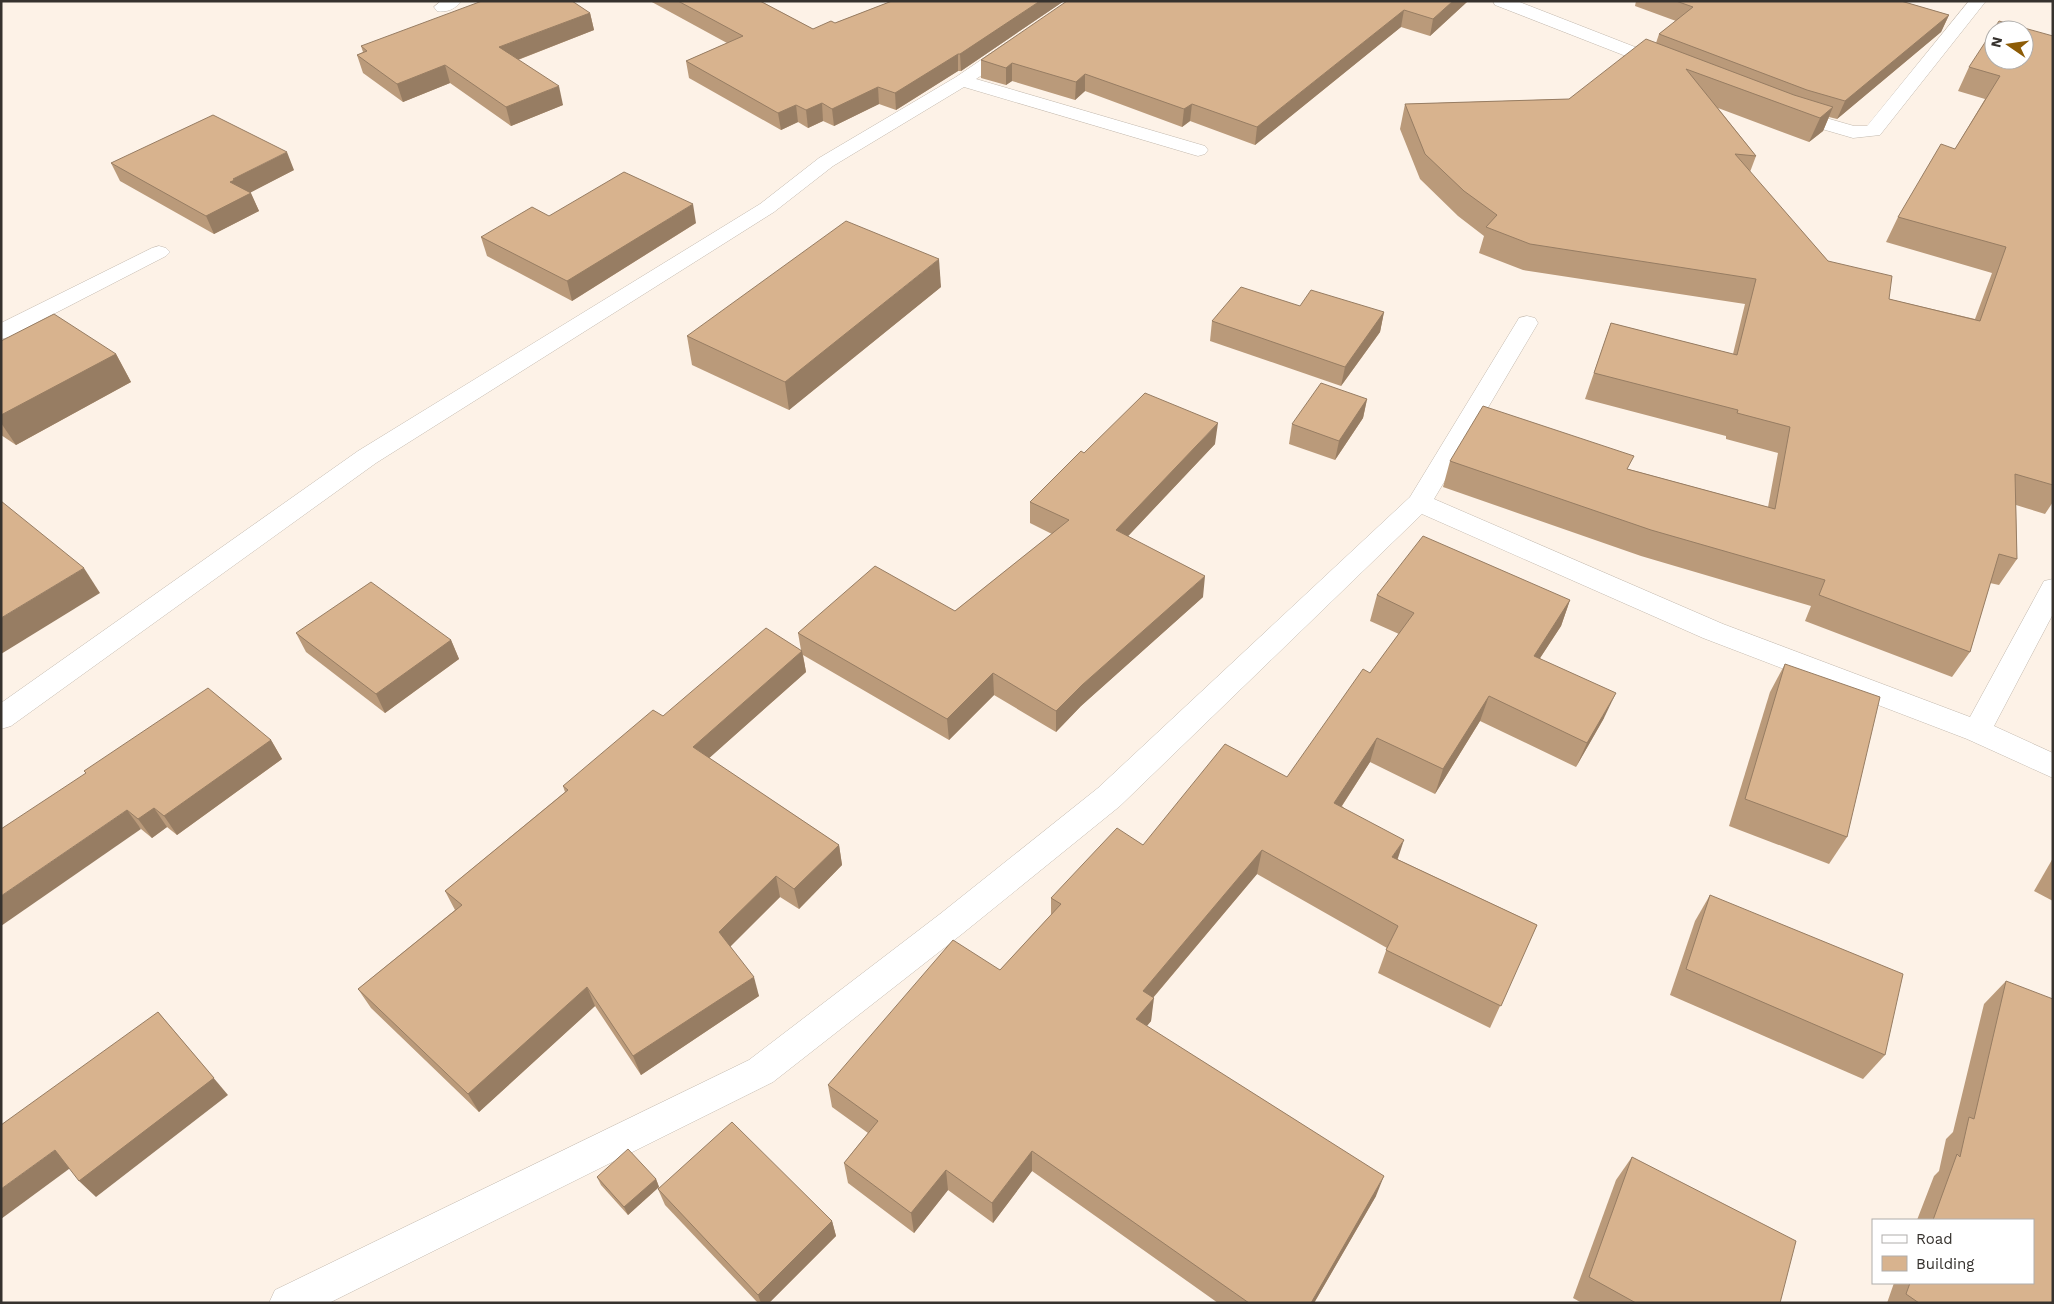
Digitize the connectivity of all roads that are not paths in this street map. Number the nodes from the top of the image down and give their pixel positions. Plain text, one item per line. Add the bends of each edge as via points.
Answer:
1 (1978, 1) edge
2 (1503, 2) edge
3 (1032, 34) edge
4 (1684, 72) edge
5 (962, 81) junction
6 (1774, 107) edge
7 (1198, 150) dead end
8 (159, 252) dead end
9 (1527, 323) dead end
10 (1, 332) edge
11 (1419, 503) junction
12 (2053, 588) edge
13 (1, 718) edge
14 (1977, 731) junction
15 (2053, 766) edge
16 (288, 1303) edge

1 - 6 street via 1874,131 1853,132
2 - 4 street
3 - 5 street
5 - 7 street
5 - 13 street via 826,162 767,208 368,458
8 - 10 street
9 - 11 street
11 - 14 street via 1713,631
11 - 16 street via 1109,797 760,1071
12 - 14 street
14 - 15 street

